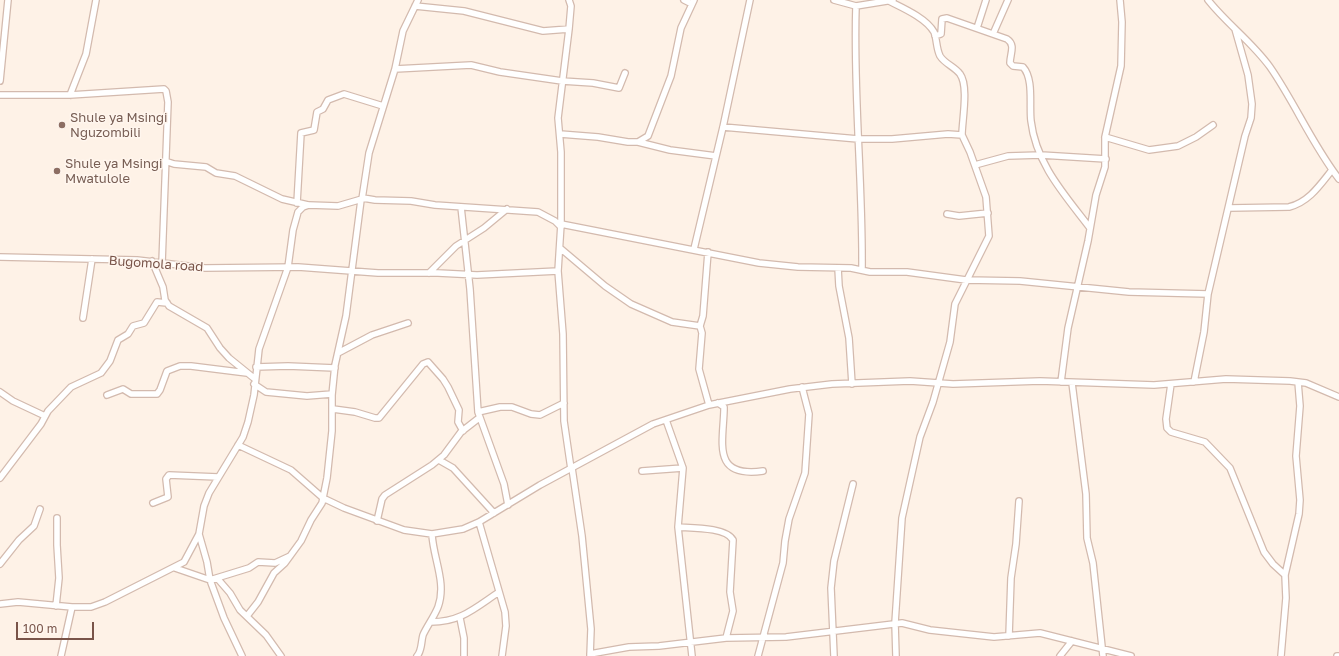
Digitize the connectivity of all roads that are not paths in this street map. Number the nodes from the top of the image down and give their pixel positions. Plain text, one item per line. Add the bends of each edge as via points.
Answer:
1 (8, 0) edge
2 (96, 0) edge
3 (418, 0) edge
4 (569, 0) edge
5 (684, 0) edge
6 (750, 0) edge
7 (834, 0) edge
8 (891, 0) edge
9 (986, 0) edge
10 (1008, 0) edge
11 (1120, 0) edge
12 (1208, 0) edge
13 (876, 1) edge
14 (693, 2) edge
15 (415, 6) junction
16 (856, 6) junction
17 (977, 28) junction
18 (570, 29) junction
19 (1235, 29) junction
20 (993, 34) junction
21 (935, 36) junction
22 (395, 70) junction
23 (625, 73) dead end
24 (0, 81) edge
25 (562, 81) junction
26 (70, 94) junction
27 (0, 95) edge
28 (383, 106) junction
29 (1213, 125) dead end
30 (724, 127) junction
31 (560, 134) junction
32 (962, 135) junction
33 (1105, 137) junction
34 (858, 139) junction
35 (638, 142) junction
36 (1041, 155) junction
37 (716, 156) junction
38 (1106, 159) junction
39 (165, 161) junction
40 (975, 164) junction
41 (1332, 170) junction
42 (1339, 179) edge
43 (362, 199) junction
44 (297, 202) junction
45 (309, 205) junction
46 (461, 207) junction
47 (1229, 208) junction
48 (507, 209) junction
49 (988, 213) junction
50 (947, 214) dead end
51 (561, 226) junction
52 (1090, 228) junction
53 (464, 241) junction
54 (560, 248) junction
55 (694, 249) junction
56 (708, 252) junction
57 (0, 257) edge
58 (92, 259) junction
59 (152, 261) junction
60 (162, 263) junction
61 (288, 267) junction
62 (838, 268) junction
63 (862, 270) junction
64 (352, 271) junction
65 (558, 271) junction
66 (429, 273) junction
67 (467, 274) junction
68 (966, 280) junction
69 (1077, 287) junction
70 (1208, 294) junction
71 (167, 303) junction
72 (83, 318) dead end
73 (408, 323) dead end
74 (700, 326) junction
75 (338, 353) junction
76 (256, 367) junction
77 (335, 368) junction
78 (247, 373) junction
79 (255, 381) junction
80 (938, 382) junction
81 (1060, 382) junction
82 (1194, 382) junction
83 (1298, 382) junction
84 (1072, 383) junction
85 (852, 384) junction
86 (1171, 384) junction
87 (802, 387) junction
88 (0, 392) edge
89 (332, 394) junction
90 (107, 395) dead end
91 (1339, 397) edge
92 (564, 402) junction
93 (718, 403) junction
94 (709, 405) junction
95 (332, 409) junction
96 (479, 415) junction
97 (45, 416) junction
98 (666, 420) junction
99 (463, 431) junction
100 (238, 445) junction
101 (439, 460) junction
102 (572, 468) junction
103 (683, 468) junction
104 (642, 471) dead end
105 (763, 471) dead end
106 (218, 477) junction
107 (0, 478) edge
108 (853, 484) dead end
109 (323, 498) junction
110 (1019, 501) dead end
111 (153, 503) dead end
112 (508, 505) junction
113 (40, 509) dead end
114 (494, 513) junction
115 (57, 518) dead end
116 (377, 521) junction
117 (479, 522) junction
118 (678, 527) junction
119 (199, 534) junction
120 (432, 534) junction
121 (292, 554) junction
122 (0, 564) edge
123 (175, 568) junction
124 (1285, 576) junction
125 (217, 578) junction
126 (210, 580) junction
127 (499, 592) junction
128 (0, 604) edge
129 (56, 606) junction
130 (72, 608) junction
131 (247, 616) junction
132 (460, 618) junction
133 (431, 622) junction
134 (895, 623) junction
135 (832, 632) junction
136 (1009, 636) junction
137 (762, 637) junction
138 (726, 638) junction
139 (1072, 641) junction
140 (690, 643) junction
141 (1102, 649) junction
142 (418, 655) edge
143 (590, 655) edge
144 (61, 656) edge
145 (242, 656) edge
146 (281, 656) edge
147 (464, 656) edge
148 (502, 656) edge
149 (692, 656) edge
150 (758, 656) edge
151 (834, 656) edge
152 (896, 656) edge
153 (1060, 656) edge
154 (1103, 656) edge
155 (1131, 656) edge
156 (1281, 656) edge

1 - 24 street
2 - 26 street via 86,54
3 - 15 street
4 - 18 street
5 - 14 street
6 - 30 street
7 - 16 street
8 - 13 street
8 - 21 street via 922,19
9 - 17 street
10 - 20 street
11 - 33 street via 1121,66
12 - 19 street
13 - 16 street
14 - 35 street via 680,28 671,76 652,128 648,136
15 - 18 street via 464,11 543,31
15 - 22 street via 403,31
16 - 34 street via 854,52
17 - 20 street
17 - 21 street via 955,19 944,18 942,33
18 - 25 street
19 - 41 street via 1253,45 1272,71
19 - 47 street via 1250,85 1252,113
20 - 36 street via 1011,42 1011,65 1025,69 1031,121
21 - 32 street via 941,58 963,78
22 - 25 street via 471,65
22 - 28 street
23 - 25 street via 619,88
25 - 31 street via 558,118
26 - 27 street
26 - 39 street via 165,90 168,102
28 - 43 street via 369,153
28 - 44 street via 344,94 328,100 323,109 316,112 314,130 302,132
29 - 33 street via 1178,146 1149,150
30 - 34 street
30 - 37 street
31 - 35 street
31 - 51 street
32 - 34 street
32 - 40 street
33 - 38 street
34 - 63 street
35 - 37 street via 659,148
36 - 38 street
36 - 40 street via 1008,156
36 - 52 street via 1056,183
37 - 55 street
38 - 52 street
39 - 44 street via 200,166 216,173 230,175 282,199
39 - 60 street
40 - 49 street via 986,197
41 - 42 street
41 - 47 street via 1314,192 1296,205
43 - 45 street via 338,206
43 - 46 street
43 - 64 street
44 - 45 street
45 - 61 street via 298,212
46 - 48 street
46 - 53 street
47 - 70 street
48 - 51 street via 538,212
48 - 53 street
49 - 50 street via 959,216
49 - 68 street via 987,242
51 - 54 street
51 - 55 street
52 - 69 street
53 - 66 street
53 - 67 street
54 - 65 street
54 - 74 street via 631,304 672,322
55 - 56 street
56 - 62 street via 798,267
56 - 74 street
57 - 58 street, Bugomola road
58 - 59 street, Bugomola road
58 - 72 street
59 - 60 street, Bugomola road
59 - 71 street
60 - 61 street, Bugomola road via 205,268
61 - 64 street, Bugomola road
61 - 76 street via 261,342
62 - 63 street
62 - 85 street via 849,338
63 - 68 street via 907,272
64 - 66 street, Bugomola road
64 - 75 street
65 - 67 street, Bugomola road
65 - 92 street via 563,334
66 - 67 street, Bugomola road
67 - 96 street via 472,302
68 - 69 street via 1020,281
68 - 80 street via 955,304 950,342
69 - 70 street via 1129,292
69 - 81 street
70 - 82 street via 1204,332
71 - 78 street via 207,328 226,355
71 - 97 street via 157,302 144,323 133,326 128,334 118,340 110,361 101,372 71,387
73 - 75 street via 372,335
74 - 94 street via 702,333 699,369
75 - 77 street
76 - 77 street
76 - 79 street
77 - 89 street
78 - 79 street
78 - 90 street via 180,366 167,371 157,394 131,394 123,389
79 - 89 street via 268,392 307,396
79 - 100 street via 248,422
80 - 81 street
80 - 85 street
80 - 134 street via 920,437 902,518
81 - 84 street
82 - 83 street via 1226,379
82 - 86 street
83 - 91 street
83 - 124 street via 1300,406 1296,456 1300,500
84 - 86 street
84 - 141 street via 1086,494 1087,538 1093,563
85 - 87 street
86 - 124 street via 1167,428 1172,432 1205,442 1230,468 1264,552
87 - 93 street
87 - 137 street via 809,414 804,473 789,519 783,563
88 - 97 street
89 - 95 street
92 - 96 street via 540,415 512,407 500,407
92 - 102 street
93 - 94 street
93 - 105 street via 724,407 722,449 725,460 742,472
94 - 98 street
95 - 99 street via 379,418 423,364 428,362 440,374 448,388 459,412 458,420
95 - 109 street
96 - 99 street
96 - 112 street via 504,484
97 - 107 street
98 - 102 street via 638,430
98 - 103 street
99 - 101 street
100 - 106 street
100 - 109 street via 291,470
101 - 114 street via 453,468
101 - 116 street via 385,495
102 - 112 street
102 - 143 street via 591,629
103 - 104 street
103 - 118 street
106 - 111 street via 169,475 166,479 168,497
106 - 119 street via 204,506
108 - 135 street via 834,562 831,588
109 - 116 street
109 - 121 street
110 - 136 street via 1011,578
112 - 114 street
113 - 122 street via 34,526
114 - 117 street
115 - 129 street via 59,578
116 - 120 street via 404,530
117 - 120 street
117 - 127 street
118 - 138 street via 706,528 731,536 733,540 730,592 733,611
118 - 140 street
119 - 123 street via 187,558
119 - 126 street
120 - 133 street via 440,584 439,602
121 - 125 street via 275,563 259,561 249,568
121 - 131 street via 274,573
123 - 126 street
123 - 130 street via 141,582 105,602 88,608
124 - 156 street via 1286,598
125 - 126 street
125 - 131 street
126 - 145 street
127 - 132 street
127 - 148 street via 506,626
128 - 129 street via 29,603
129 - 130 street
130 - 144 street
131 - 146 street via 266,635
132 - 133 street
132 - 147 street
133 - 142 street via 424,634
134 - 135 street
134 - 136 street via 994,637
134 - 152 street
135 - 137 street
135 - 151 street
136 - 139 street via 1040,633
137 - 138 street
137 - 150 street
138 - 140 street
139 - 141 street
139 - 153 street
140 - 143 street via 629,648
140 - 149 street
141 - 154 street
141 - 155 street

